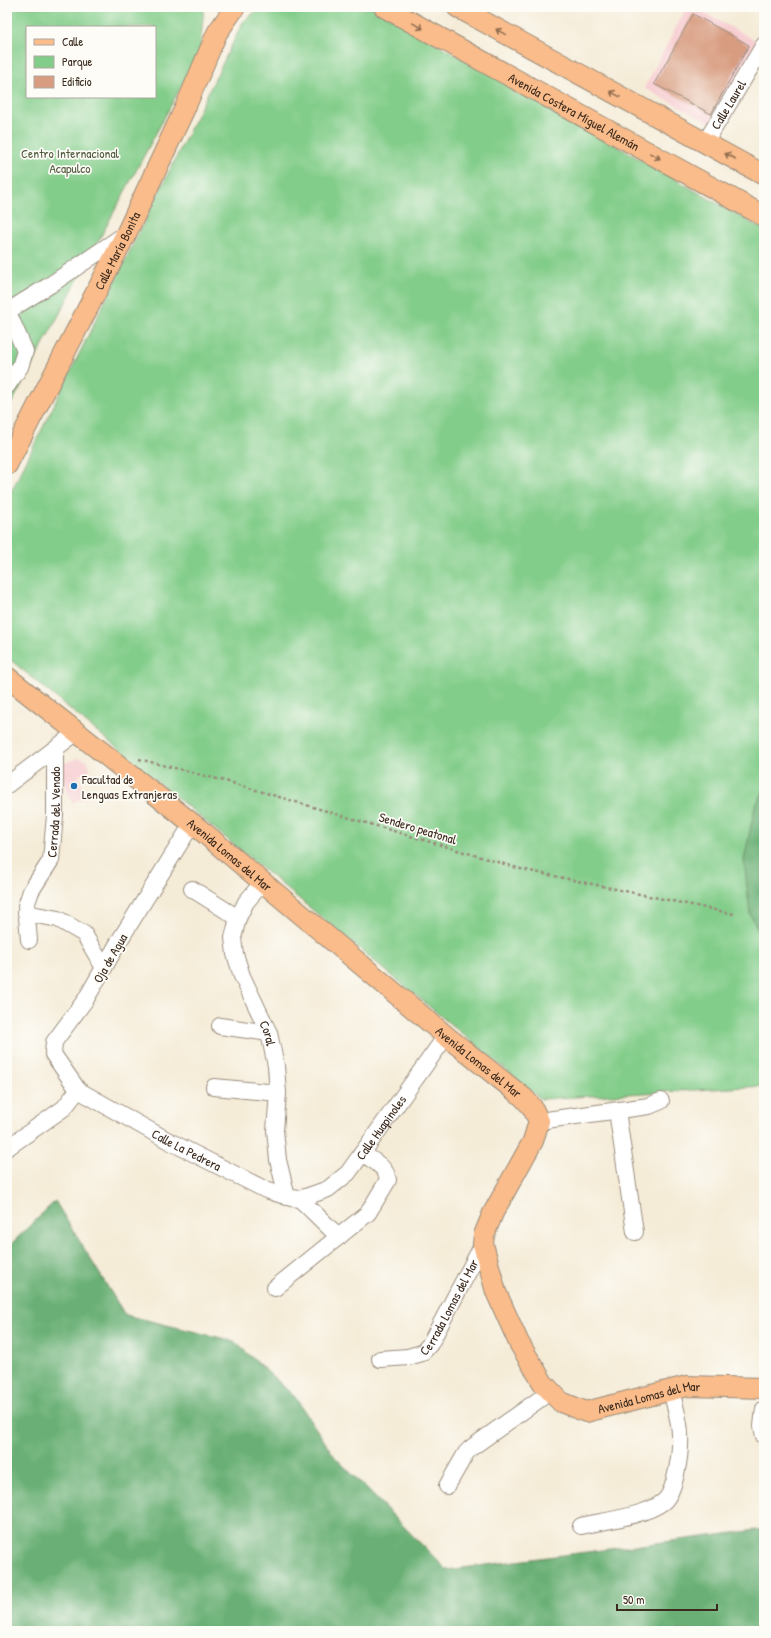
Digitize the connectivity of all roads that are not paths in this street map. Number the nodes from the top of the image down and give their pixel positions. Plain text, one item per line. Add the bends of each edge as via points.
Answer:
1 (218, 7) edge
2 (235, 7) edge
3 (384, 7) edge
4 (457, 7) edge
5 (217, 33) junction
6 (764, 45) edge
7 (704, 143) junction
8 (764, 175) edge
9 (764, 216) edge
10 (127, 232) junction
11 (7, 310) edge
12 (7, 386) edge
13 (7, 465) edge
14 (7, 677) edge
15 (77, 732) junction
16 (55, 749) junction
17 (7, 785) edge
18 (192, 824) junction
19 (263, 882) junction
20 (192, 889) dead end
21 (26, 913) junction
22 (238, 918) junction
23 (29, 940) dead end
24 (104, 968) junction
25 (220, 1026) dead end
26 (269, 1033) junction
27 (446, 1036) junction
28 (214, 1087) dead end
29 (78, 1090) junction
30 (278, 1093) junction
31 (661, 1101) dead end
32 (617, 1110) junction
33 (539, 1121) junction
34 (7, 1148) edge
35 (362, 1153) junction
36 (294, 1198) junction
37 (634, 1232) dead end
38 (339, 1237) junction
39 (483, 1244) junction
40 (276, 1288) dead end
41 (380, 1359) dead end
42 (764, 1388) edge
43 (671, 1390) junction
44 (551, 1391) junction
45 (764, 1409) edge
46 (764, 1436) edge
47 (446, 1486) dead end
48 (581, 1526) dead end

1 - 5 main road, Calle María Bonita
2 - 5 main road, Calle María Bonita
3 -> 9 main road, Avenida Costera Miguel Alemán
7 -> 4 main road
5 - 10 main road, Calle María Bonita
6 - 7 street, Calle Laurel
8 -> 7 main road
10 - 11 street via 50,285
10 - 13 main road, Calle María Bonita
11 - 12 street via 25,351 20,367
14 - 15 main road, Avenida Lomas del Mar
15 - 16 street
15 - 18 main road, Avenida Lomas del Mar
16 - 17 street
16 - 21 street, Cerrada del Venado via 55,815 51,860 32,891
18 - 19 main road, Avenida Lomas del Mar
18 - 24 street, Oja de Agua
19 - 22 street, Coral via 246,902
19 - 27 main road, Avenida Lomas del Mar
20 - 22 street
21 - 23 street, Cerrada del Venado
21 - 24 street via 58,919 84,934
22 - 26 street, Coral via 233,938 235,954 242,976
24 - 29 street, Oja de Agua via 86,1000 54,1042 53,1054
25 - 26 street
26 - 30 street, Coral via 276,1066
27 - 33 main road, Avenida Lomas del Mar via 524,1098
27 - 35 street, Calle Huapinoles
28 - 30 street
29 - 34 street via 64,1108
29 - 36 street, Calle La Pedrera via 266,1190
30 - 36 street, Coral via 275,1130 278,1160
31 - 32 street via 649,1106
32 - 33 street
32 - 37 street
33 - 39 main road via 533,1141 493,1213
35 - 36 street, Calle Huapinoles via 348,1173 328,1189
35 - 38 street via 385,1170 388,1180 368,1213
36 - 38 street
38 - 40 street
39 - 41 street, Cerrada Lomas del Mar via 430,1344 422,1353
39 - 44 main road, Avenida Lomas del Mar via 496,1292 519,1343
42 - 43 main road, Avenida Lomas del Mar via 687,1386
43 - 44 main road, Avenida Lomas del Mar via 586,1412 561,1402
43 - 48 street via 680,1435 677,1467 670,1492 664,1502 648,1510
44 - 47 street via 471,1448
45 - 46 street

